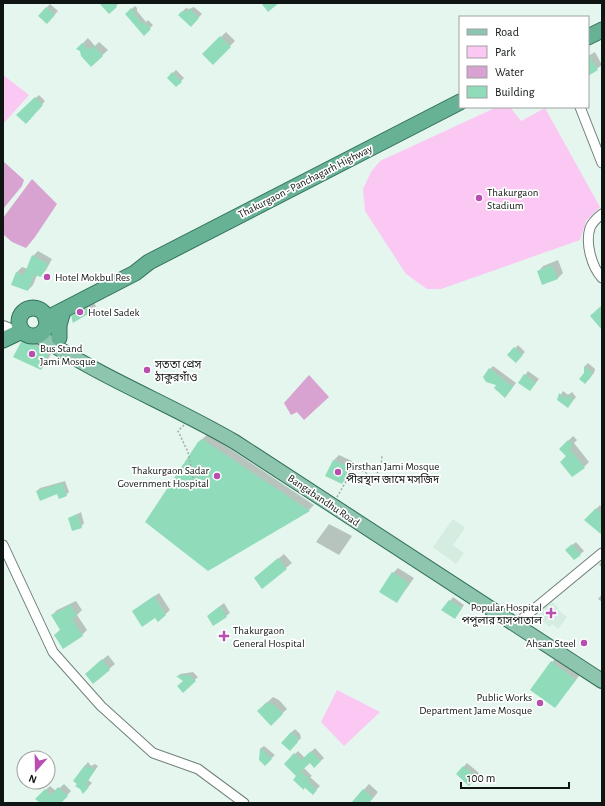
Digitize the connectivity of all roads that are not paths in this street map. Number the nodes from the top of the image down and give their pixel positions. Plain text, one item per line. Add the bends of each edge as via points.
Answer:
1 (602, 30) edge
2 (589, 36) edge
3 (459, 103) edge
4 (580, 108) edge
5 (602, 163) edge
6 (602, 214) edge
7 (150, 262) junction
8 (602, 278) edge
9 (63, 311) junction
10 (43, 323) junction
11 (10, 330) edge
12 (59, 338) junction
13 (3, 545) edge
14 (602, 553) edge
15 (522, 619) junction
16 (602, 671) edge
17 (602, 681) edge
18 (244, 803) edge

1 - 2 highway
3 - 7 highway, Thakurgaon - Panchagarh Highway
4 - 5 street
6 - 8 street via 590,228 589,236 594,265
7 - 9 highway, Thakurgaon - Panchagarh Highway via 135,273
7 - 10 highway, Thakurgaon - Panchagarh Highway via 132,265
9 - 10 highway, Thakurgaon - Panchagarh Highway
9 - 12 highway
10 - 11 highway, Thakurgaon - Panchagarh Highway via 32,336
10 - 11 highway, Thakurgaon - Panchagarh Highway via 36,308 29,308
10 - 12 main road, Bangabandhu Road
10 - 17 main road, Bangabandhu Road via 85,364 192,417 235,442
12 - 15 main road, Bangabandhu Road via 240,434
13 - 18 street via 53,652 101,706 153,753 198,768
14 - 15 street
15 - 16 main road, Bangabandhu Road

